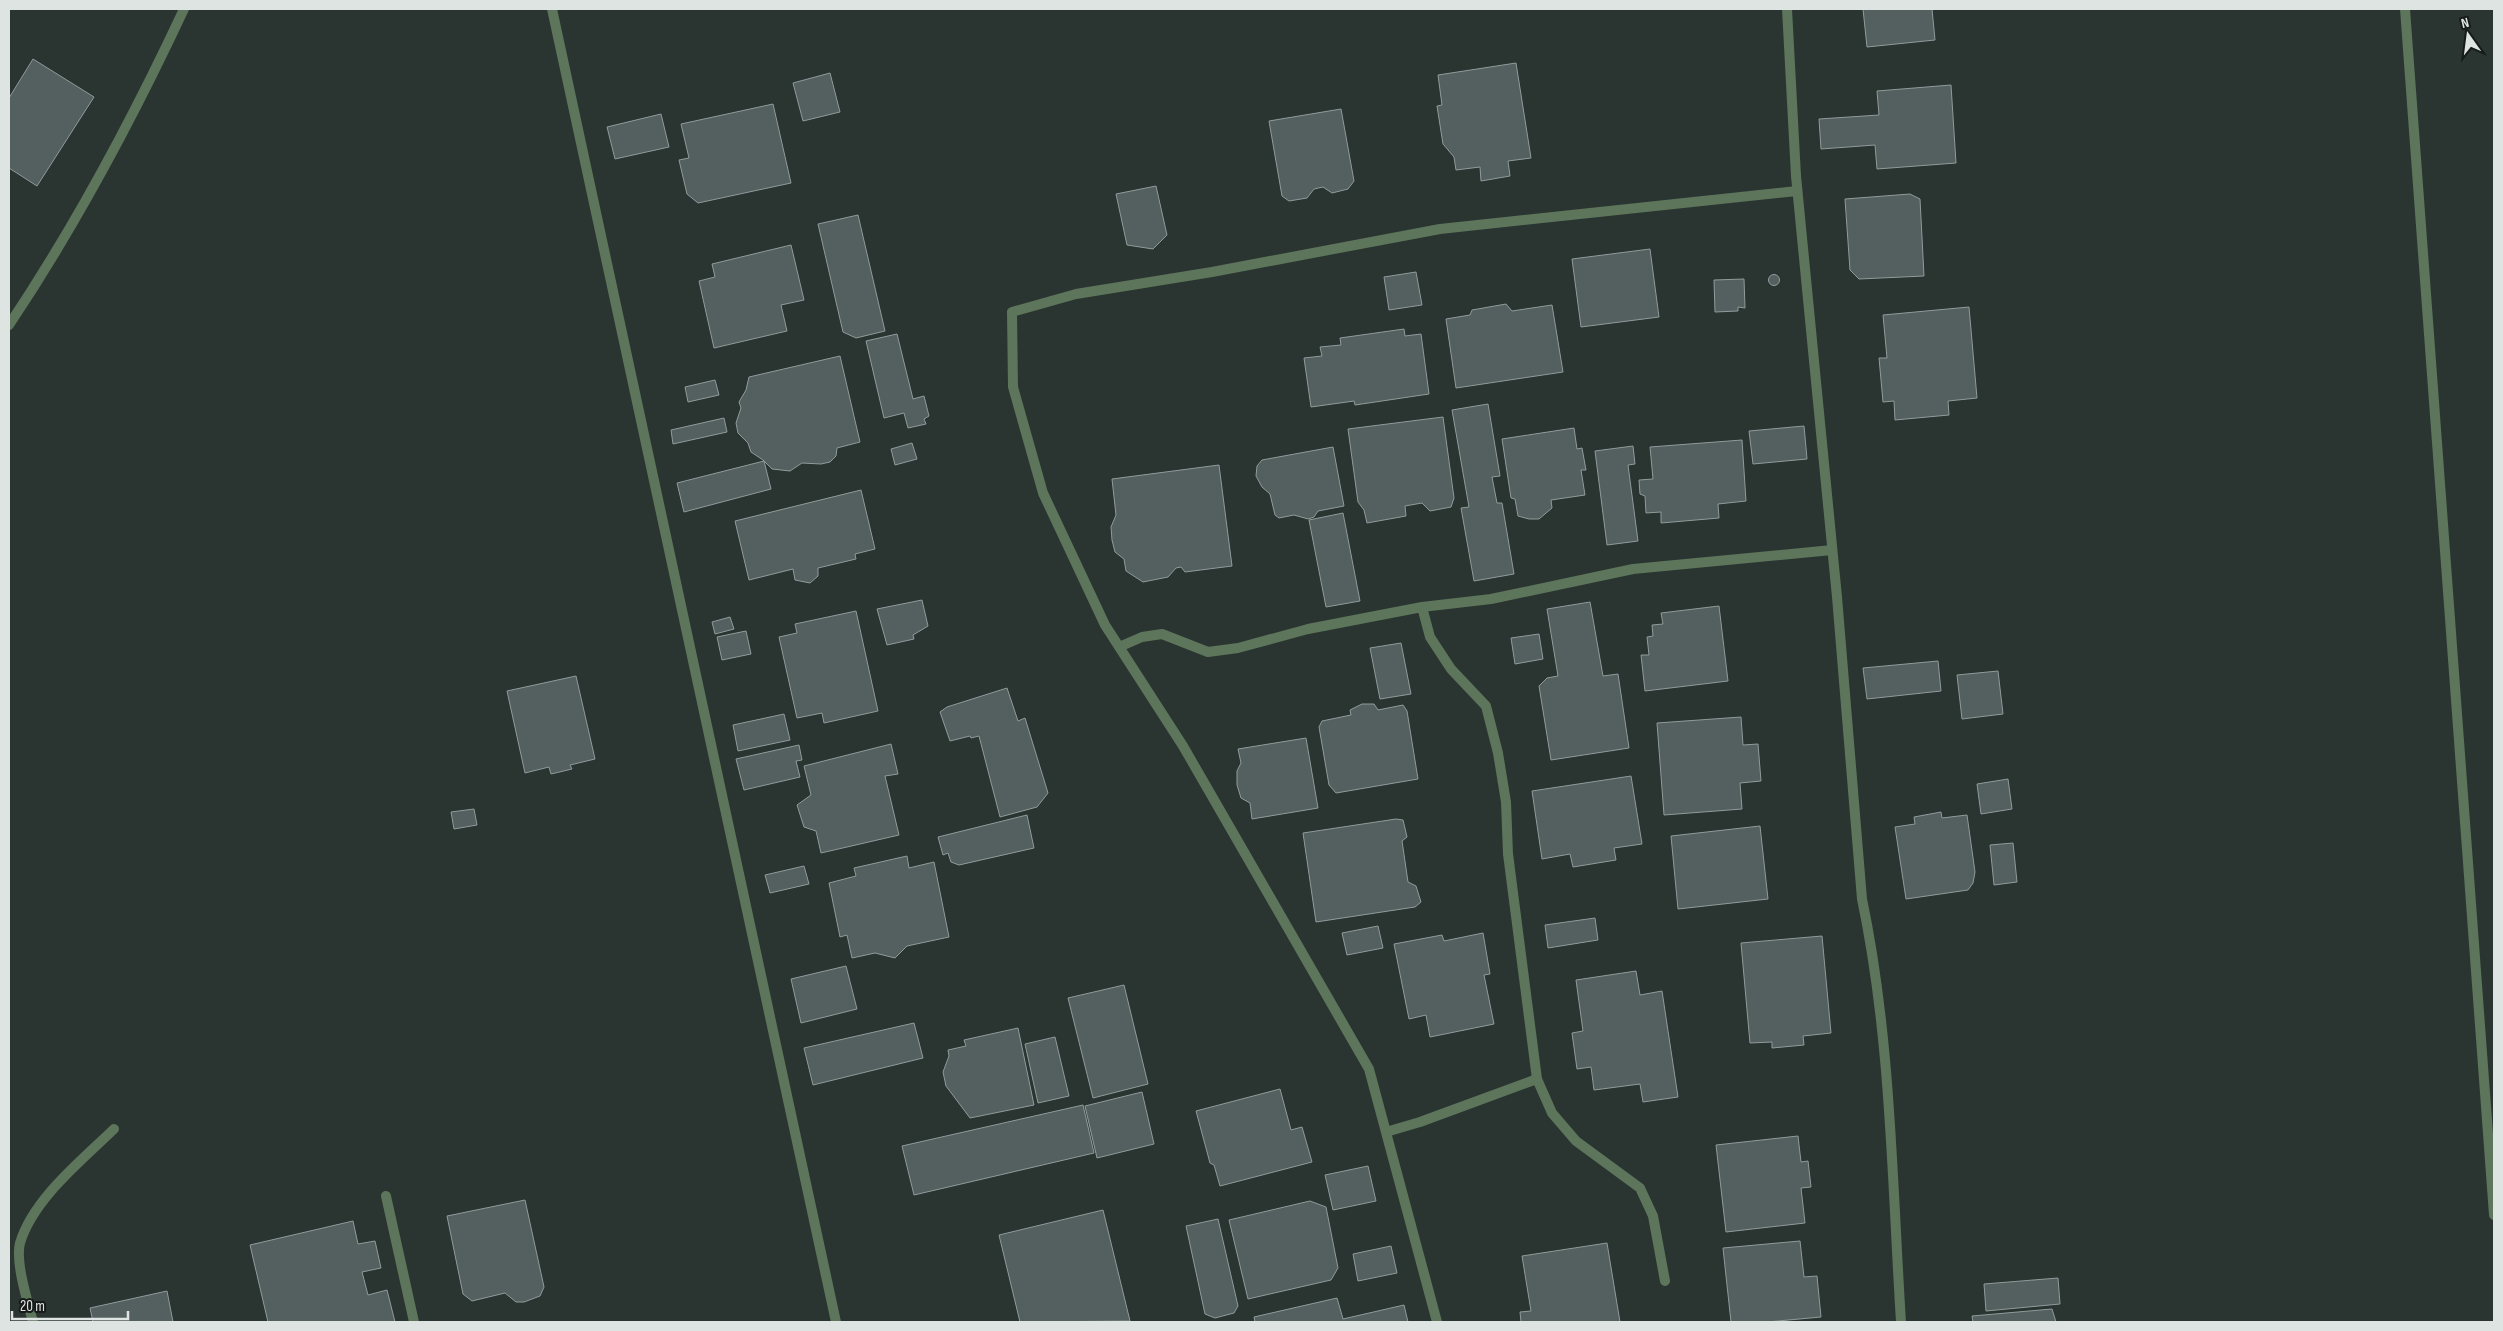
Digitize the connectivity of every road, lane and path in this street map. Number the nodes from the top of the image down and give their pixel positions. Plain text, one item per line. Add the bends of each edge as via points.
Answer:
1 (184, 9) edge
2 (552, 9) edge
3 (1787, 9) edge
4 (2405, 9) edge
5 (1797, 191) junction
6 (9, 325) edge
7 (1832, 550) junction
8 (1422, 607) junction
9 (1119, 647) junction
10 (1537, 1080) junction
11 (114, 1129) dead end
12 (1386, 1132) junction
13 (386, 1196) dead end
14 (2494, 1215) edge
15 (1665, 1281) dead end
16 (33, 1322) edge
17 (414, 1322) edge
18 (836, 1322) edge
19 (1437, 1322) edge
20 (1901, 1322) edge

1 - 6 street via 142,99 48,267
2 - 18 street
3 - 5 street
4 - 14 street
5 - 7 street
5 - 9 street via 1440,229 1076,294 1012,312 1014,387 1043,493 1105,625
7 - 8 street via 1633,569 1491,599
7 - 20 street via 1862,899 1872,948 1884,1059
8 - 9 street via 1208,652 1162,634 1142,637
8 - 10 street via 1430,637 1451,669 1486,706 1498,753
9 - 12 street via 1183,746 1369,1069
10 - 12 street
10 - 15 street via 1552,1113 1576,1141 1640,1188 1653,1216
11 - 16 street via 38,1208 20,1244 22,1282
12 - 19 street
13 - 17 street

